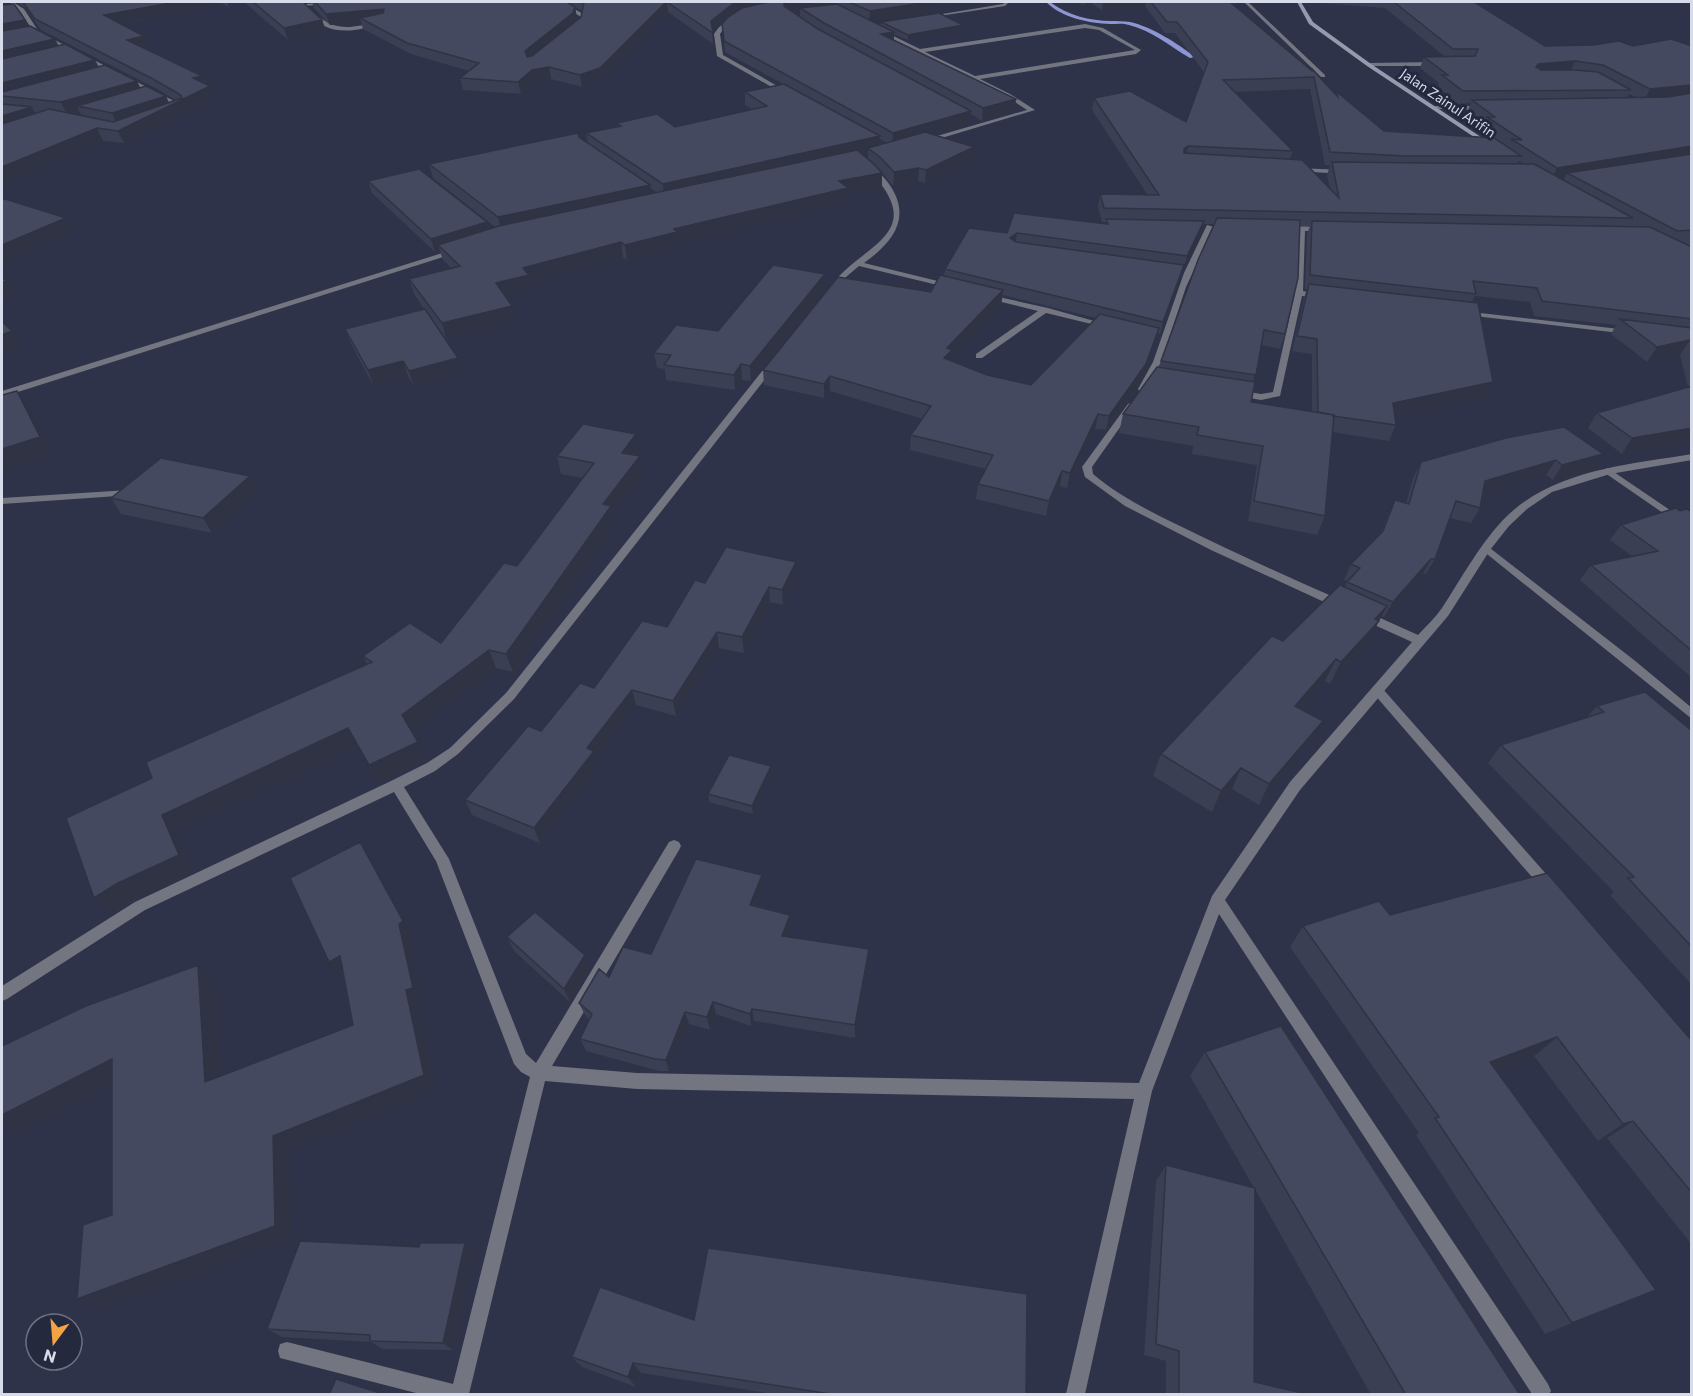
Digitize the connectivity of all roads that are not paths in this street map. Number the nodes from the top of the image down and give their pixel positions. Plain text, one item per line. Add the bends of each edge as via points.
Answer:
1 (11, 2) edge
2 (291, 2) edge
3 (339, 2) edge
4 (559, 2) edge
5 (1007, 2) edge
6 (1246, 2) edge
7 (1299, 2) edge
8 (305, 5) junction
9 (22, 10) junction
10 (12, 12) edge
11 (746, 13) edge
12 (914, 19) edge
13 (384, 22) edge
14 (879, 30) edge
15 (37, 33) junction
16 (571, 33) edge
17 (28, 35) edge
18 (73, 51) junction
19 (919, 51) junction
20 (62, 53) edge
21 (1369, 64) junction
22 (1448, 64) edge
23 (113, 72) junction
24 (102, 75) edge
25 (1323, 76) dead end
26 (974, 78) junction
27 (155, 93) junction
28 (144, 97) edge
29 (794, 98) edge
30 (1435, 108) junction
31 (1495, 108) edge
32 (175, 113) edge
33 (969, 118) edge
34 (979, 123) junction
35 (916, 143) edge
36 (1502, 153) edge
37 (858, 160) edge
38 (1287, 169) edge
39 (1355, 172) edge
40 (1198, 227) edge
41 (1210, 227) junction
42 (1222, 227) edge
43 (1279, 228) edge
44 (1302, 228) junction
45 (1337, 229) edge
46 (467, 248) edge
47 (859, 264) junction
48 (1176, 271) edge
49 (1188, 273) junction
50 (963, 290) edge
51 (975, 293) edge
52 (1299, 293) junction
53 (1333, 297) edge
54 (822, 302) edge
55 (1045, 310) junction
56 (1460, 312) edge
57 (1121, 329) edge
58 (1633, 332) edge
59 (1154, 338) edge
60 (1164, 340) junction
61 (779, 356) edge
62 (980, 356) dead end
63 (1149, 380) junction
64 (1159, 381) edge
65 (1231, 392) edge
66 (2, 394) edge
67 (1692, 457) edge
68 (1608, 471) junction
69 (129, 493) edge
70 (2, 501) edge
71 (1692, 530) edge
72 (1486, 548) junction
73 (1420, 641) junction
74 (1378, 691) junction
75 (1692, 715) edge
76 (396, 785) junction
77 (674, 846) dead end
78 (1558, 897) edge
79 (1217, 900) junction
80 (2, 994) edge
81 (539, 1073) junction
82 (1144, 1091) junction
83 (287, 1351) edge
84 (1541, 1391) dead end
85 (458, 1395) edge
86 (1076, 1395) edge

1 - 9 street
2 - 8 street
3 - 8 street
4 - 16 street via 583,16
5 - 12 street
6 - 25 street
7 - 21 street, Jalan Zainul Arifin via 1311,23
8 - 13 street via 328,28
9 - 10 street
9 - 15 street
11 - 29 street via 727,20 717,34 720,56
14 - 19 street
15 - 17 street
15 - 18 street
18 - 20 street
18 - 23 street
19 - 26 street
19 - 26 street via 1085,26 1101,29 1138,50
21 - 22 street
21 - 30 street, Jalan Zainul Arifin
23 - 24 street
23 - 27 street
26 - 34 street via 1032,110
27 - 28 street
27 - 32 street via 180,106 182,109
30 - 31 street
30 - 36 street, Jalan Zainul Arifin
33 - 34 street
34 - 35 street
37 - 47 street via 883,177 894,197 897,214 890,235
38 - 39 street
40 - 41 street
41 - 42 street
41 - 49 street
43 - 44 street
44 - 45 street
44 - 52 street
46 - 66 street
47 - 50 street
47 - 54 street via 843,275
48 - 49 street
49 - 60 street
51 - 55 street
52 - 53 street
52 - 65 street via 1276,394 1261,397
55 - 57 street
55 - 62 street
56 - 58 street
59 - 60 street
60 - 63 street
61 - 76 street via 510,696 454,750
63 - 64 street
63 - 73 street via 1088,468 1088,475 1115,497 1210,545
67 - 68 street
68 - 71 street
68 - 72 street via 1549,490 1522,507
69 - 70 street
72 - 73 street via 1444,613
72 - 75 street
73 - 74 street
74 - 78 street
74 - 79 street via 1295,786
76 - 80 street via 140,906
76 - 81 street via 442,860 520,1059
77 - 81 street
79 - 82 street
79 - 84 street
81 - 82 street via 637,1081
81 - 85 street
82 - 86 street
83 - 85 street

